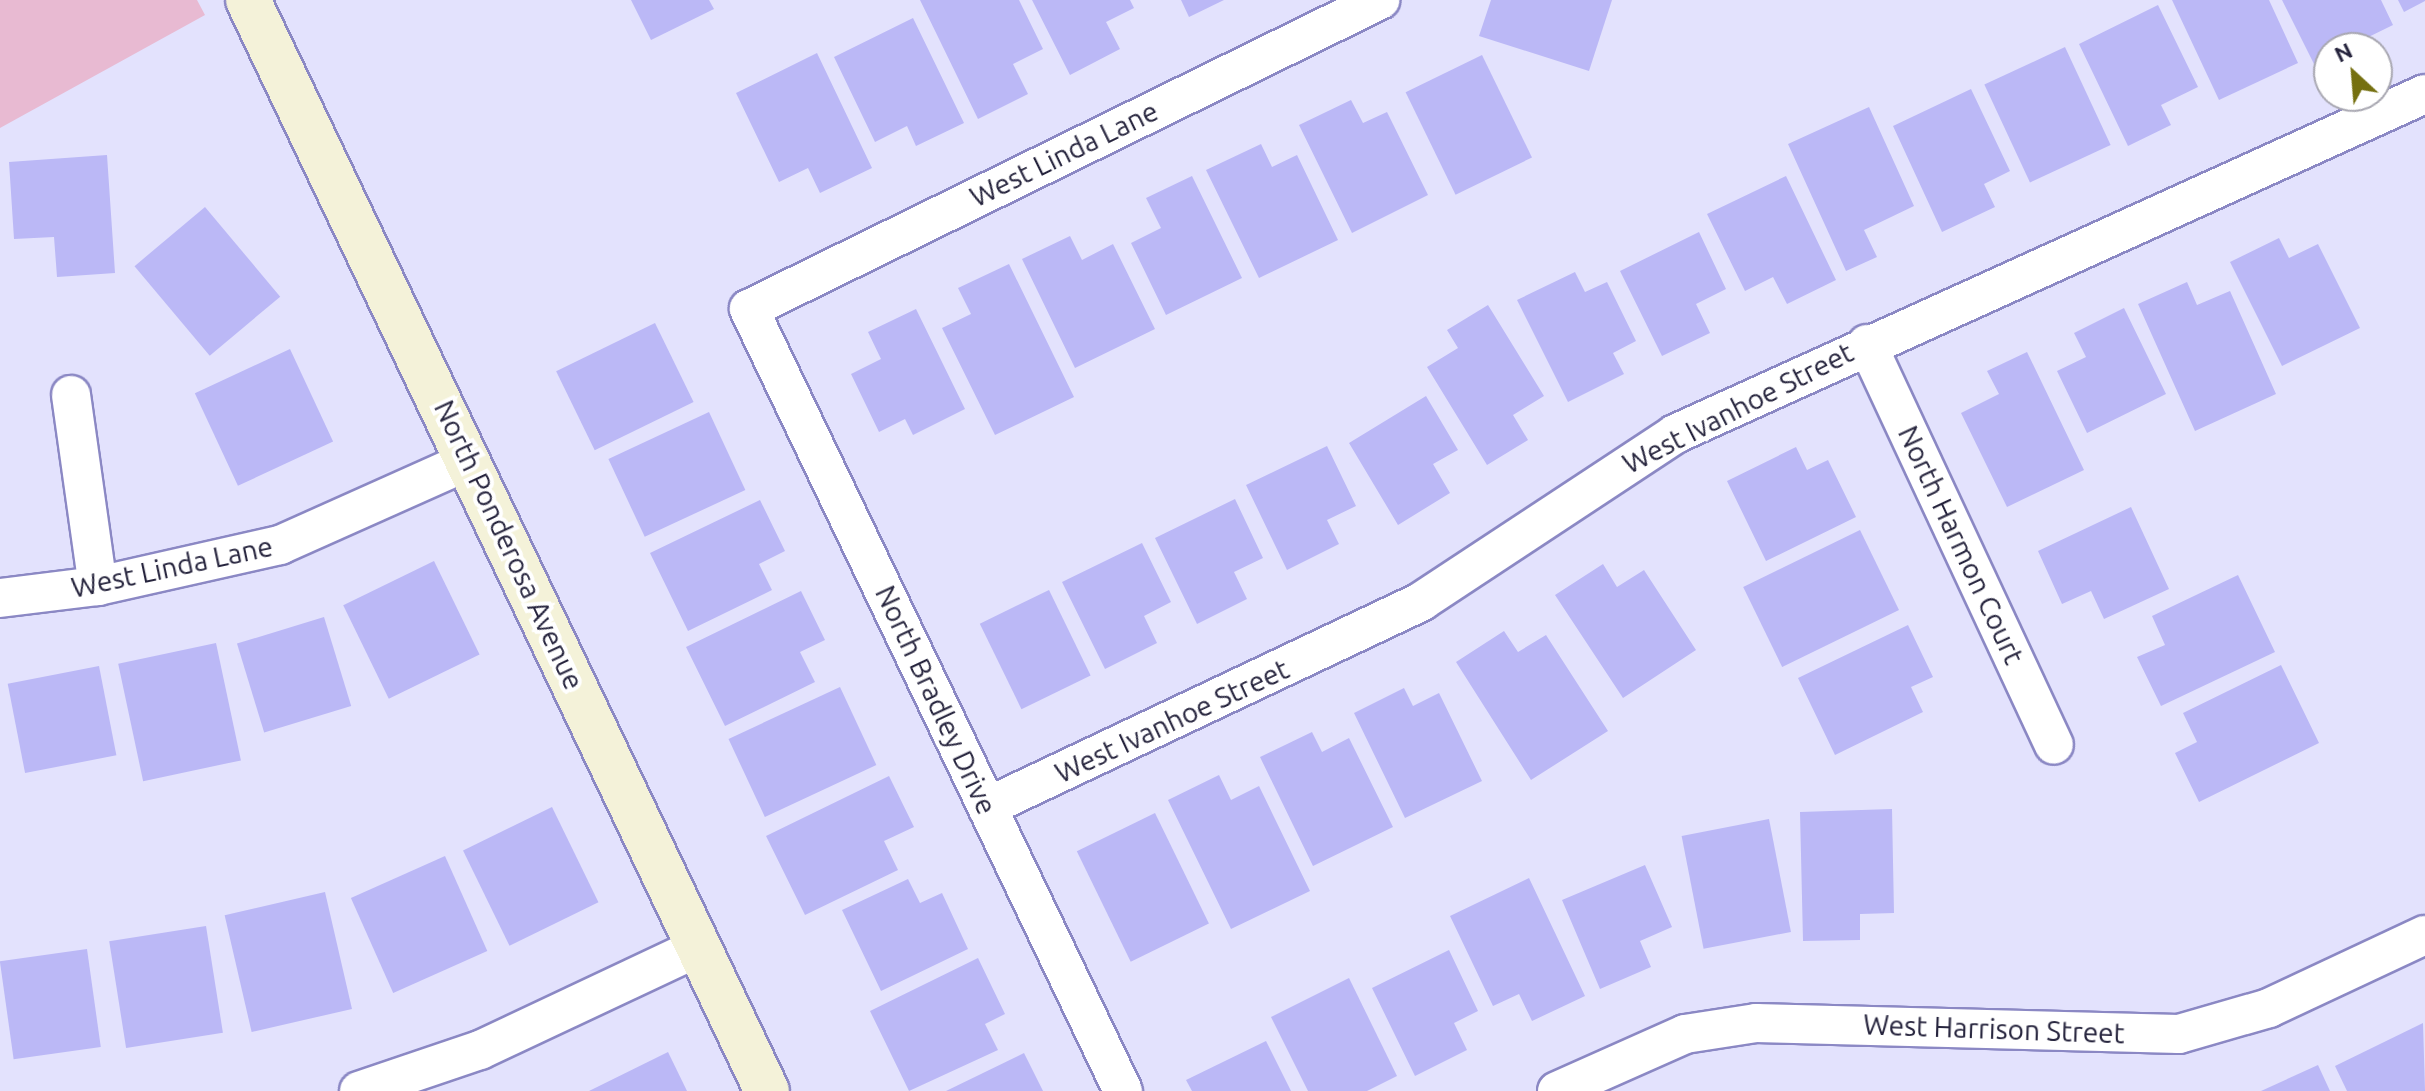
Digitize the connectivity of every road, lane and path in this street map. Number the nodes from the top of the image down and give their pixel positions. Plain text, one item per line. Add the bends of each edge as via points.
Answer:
1 (248, 0) edge
2 (1380, 0) edge
3 (2425, 94) edge
4 (749, 309) joint
5 (1867, 344) junction
6 (71, 395) dead end
7 (470, 460) junction
8 (98, 586) junction
9 (0, 598) edge
10 (2054, 745) dead end
11 (987, 807) junction
12 (2425, 935) edge
13 (697, 948) junction
14 (359, 1091) edge
15 (767, 1091) edge
16 (1123, 1091) edge
17 (1557, 1091) edge

1 - 7 street, North Ponderosa Avenue
2 - 4 street, West Linda Lane
3 - 5 street, West Ivanhoe Street
4 - 11 street, North Bradley Drive
5 - 10 street, North Harmon Court
5 - 11 street, West Ivanhoe Street via 1630,459 1422,601 1356,637
6 - 8 street
7 - 8 street, West Linda Lane via 280,545
7 - 13 street, North Ponderosa Avenue
8 - 9 street, West Linda Lane
11 - 16 street, North Bradley Drive
12 - 17 street, West Harrison Street via 2269,1008 2179,1034 1756,1023 1685,1034
13 - 14 street via 480,1050
13 - 15 street, North Ponderosa Avenue

